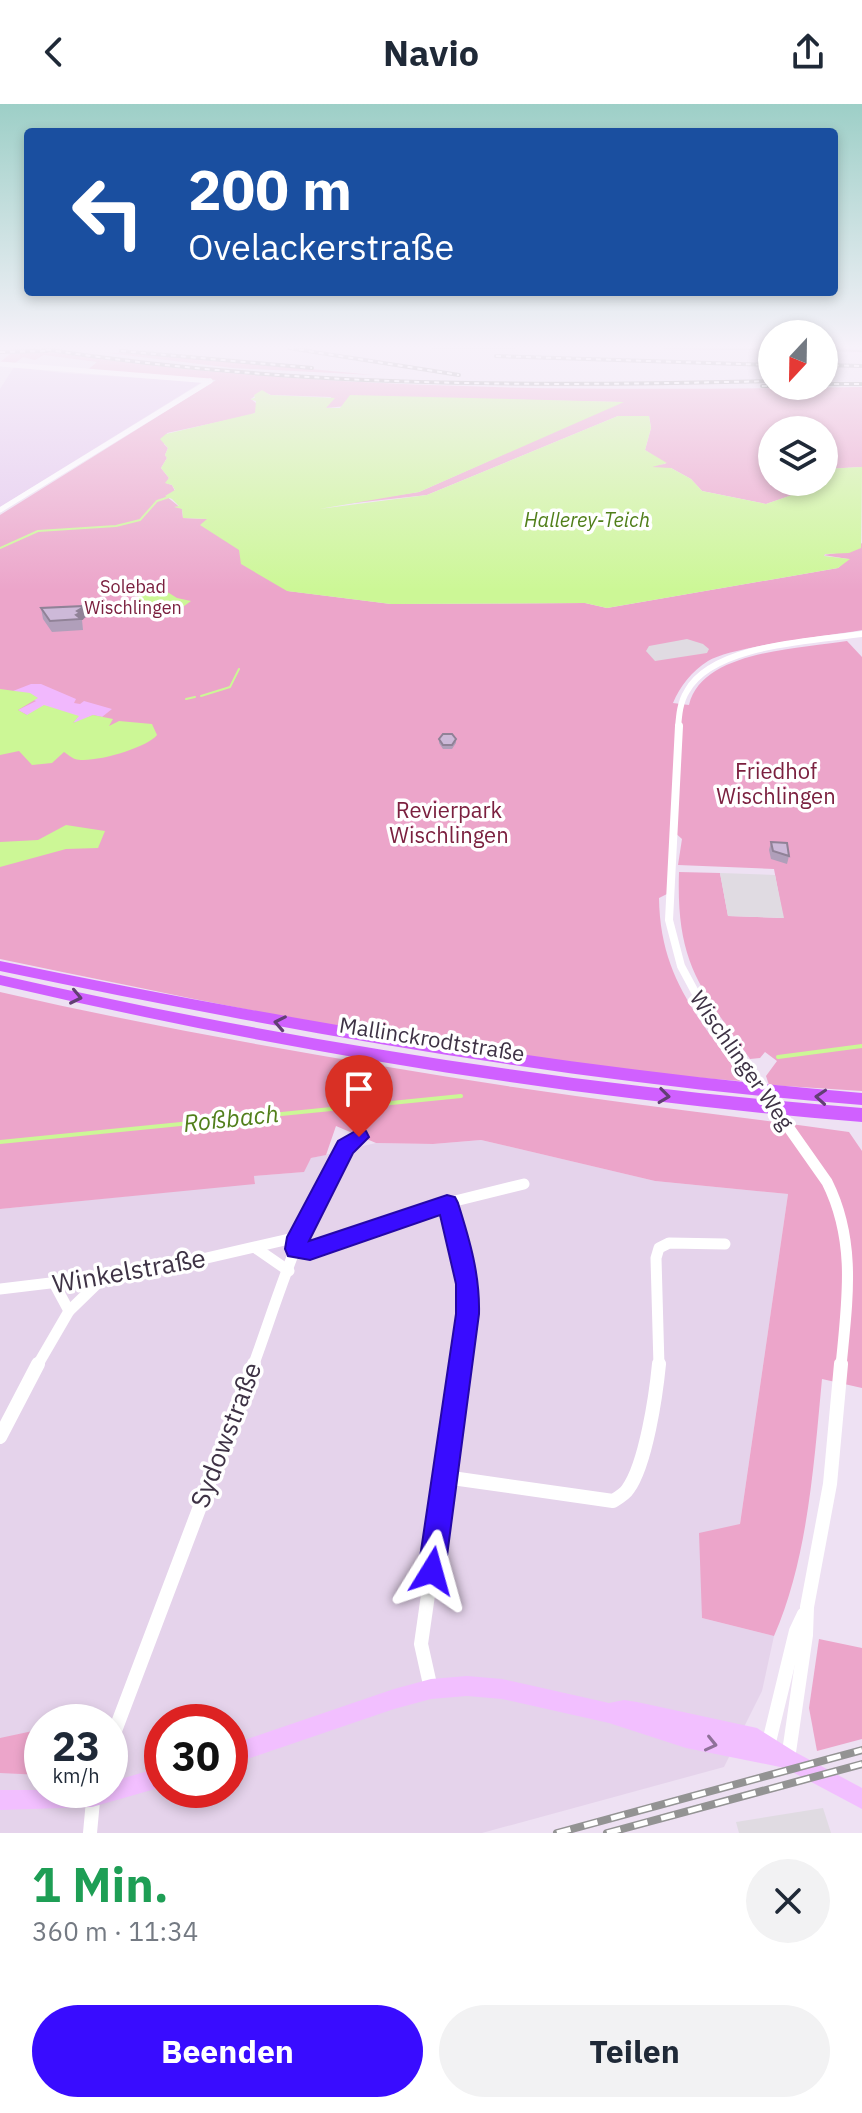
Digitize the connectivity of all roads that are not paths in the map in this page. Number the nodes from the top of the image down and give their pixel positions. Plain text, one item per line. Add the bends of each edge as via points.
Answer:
1 (132, 429) edge
2 (0, 510) edge
3 (862, 634) edge
4 (0, 966) edge
5 (0, 980) edge
6 (862, 1099) edge
7 (862, 1115) edge
8 (359, 1137) dead end
9 (524, 1184) dead end
10 (447, 1203) junction
11 (297, 1243) junction
12 (725, 1244) dead end
13 (257, 1249) junction
14 (289, 1271) junction
15 (103, 1278) junction
16 (55, 1285) junction
17 (0, 1289) edge
18 (69, 1311) junction
19 (0, 1437) edge
20 (445, 1477) junction
21 (807, 1607) junction
22 (431, 1689) junction
23 (125, 1704) edge
24 (248, 1749) edge
25 (774, 1753) junction
26 (24, 1798) edge
27 (862, 1799) edge
28 (0, 1800) edge
29 (92, 1808) edge
30 (90, 1833) edge

1 - 2 street
3 - 21 street, Wischlinger Weg via 753,652 717,664 687,689 681,705 669,893 670,926 689,983 827,1182 848,1240 850,1275 830,1484
6 -> 4 highway, Mallinckrodtstraße via 491,1059 342,1035
5 -> 7 highway, Mallinckrodtstraße via 195,1022 470,1070 730,1104
8 - 11 street, Sydowstraße via 345,1147
9 - 10 street, Winkelstraße
10 - 11 street, Winkelstraße via 310,1250
10 - 20 street via 468,1284 468,1314
11 - 13 street, Winkelstraße
11 - 14 street, Sydowstraße
12 - 20 street via 669,1243 659,1248 657,1389 638,1470 627,1492 613,1501
13 - 14 street
13 - 15 street, Winkelstraße
14 - 23 street, Sydowstraße
15 - 16 street, Winkelstraße
15 - 18 street
16 - 17 street, Winkelstraße
16 - 18 street
18 - 19 street
20 - 22 street via 421,1644
21 - 25 street, Wischlinger Weg via 806,1635
21 - 25 street, Wischlinger Weg via 796,1631
22 - 24 main road
22 - 25 main road via 485,1687 609,1713 686,1738
25 - 27 main road
26 - 28 main road
29 - 30 street

